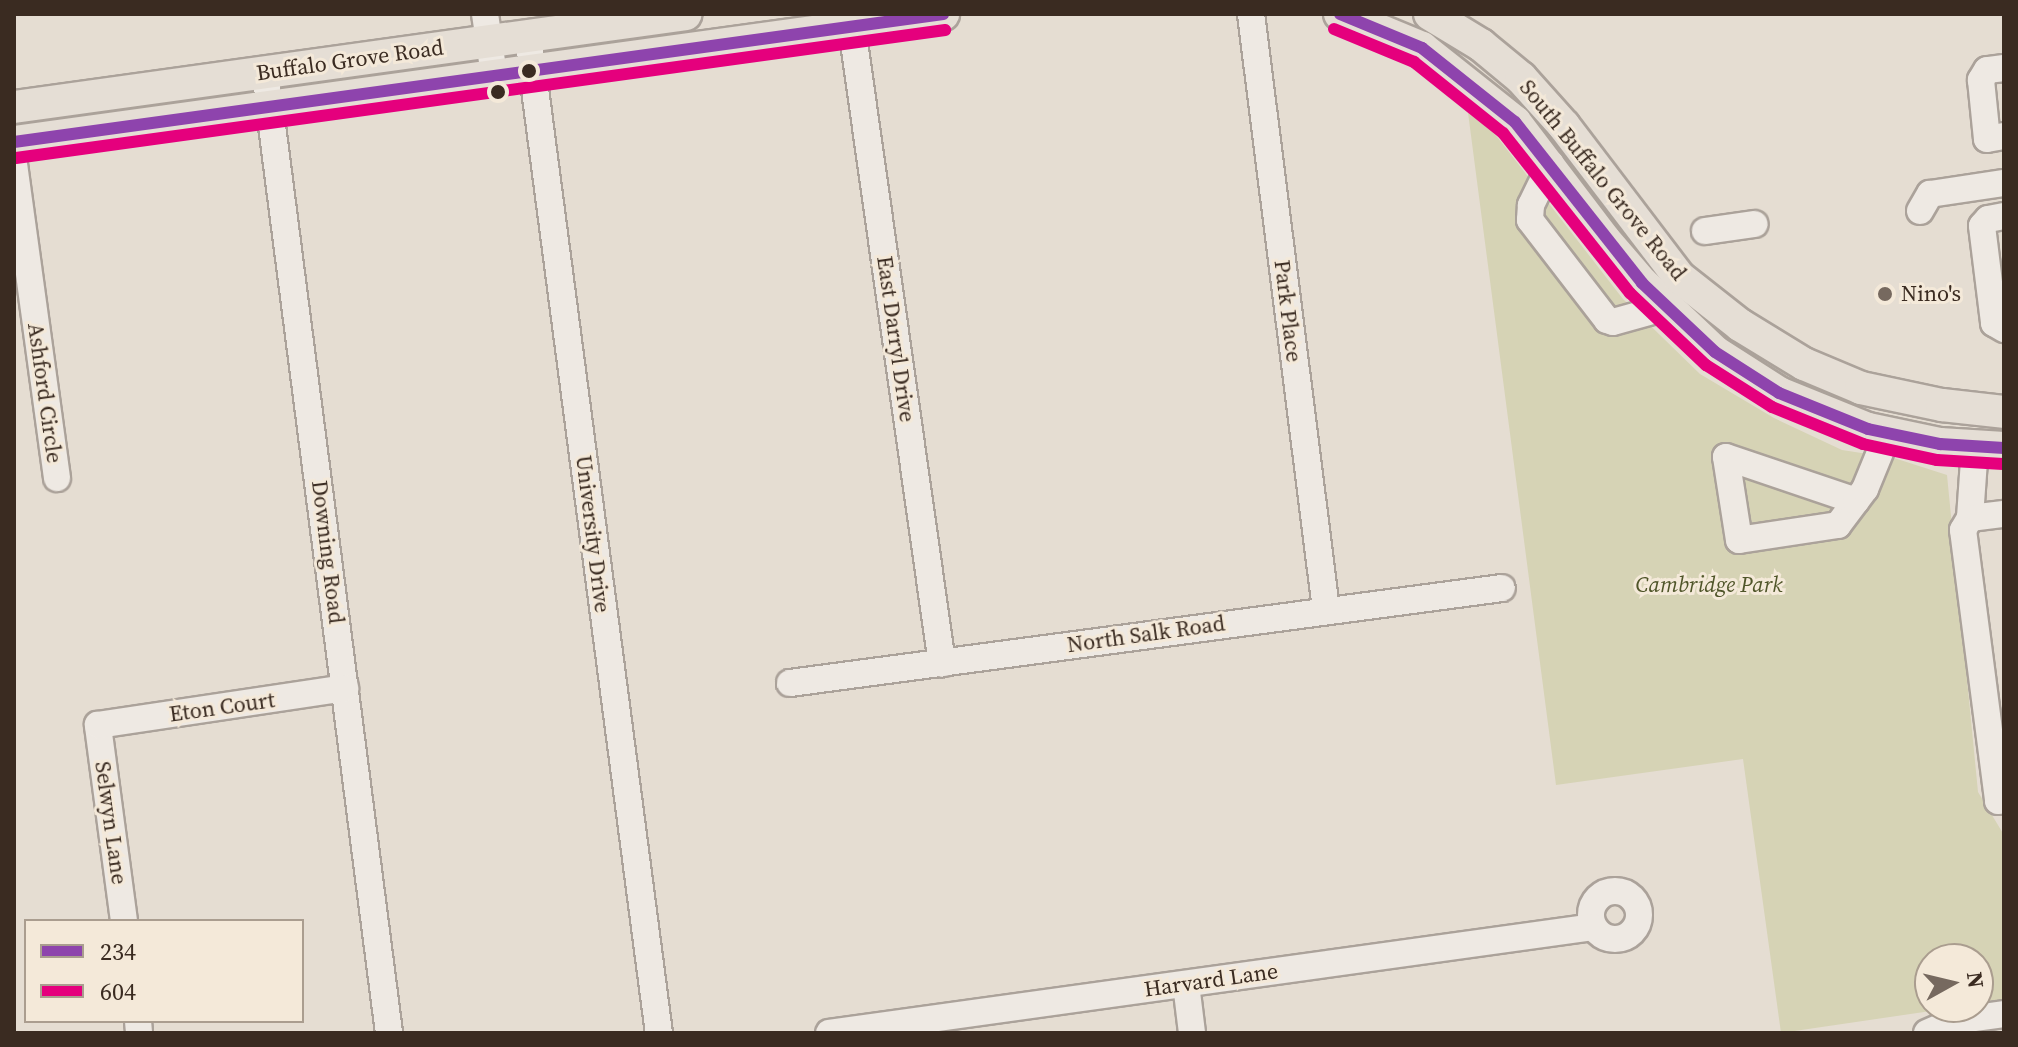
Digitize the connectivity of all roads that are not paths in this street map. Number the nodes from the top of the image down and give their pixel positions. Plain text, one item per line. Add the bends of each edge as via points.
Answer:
1 (686, 14) edge
2 (943, 14) edge
3 (1251, 14) edge
4 (1340, 14) edge
5 (1430, 14) edge
6 (851, 20) edge
7 (487, 27) edge
8 (527, 35) junction
9 (2004, 68) edge
10 (532, 70) junction
11 (265, 72) junction
12 (494, 75) junction
13 (14, 107) edge
14 (270, 107) junction
15 (2004, 136) edge
16 (14, 142) edge
17 (14, 164) edge
18 (1551, 164) junction
19 (2004, 183) edge
20 (1920, 211) dead end
21 (2004, 216) edge
22 (1755, 224) dead end
23 (1705, 231) dead end
24 (1667, 307) junction
25 (2004, 329) edge
26 (2004, 412) edge
27 (1888, 433) junction
28 (1989, 447) edge
29 (57, 478) dead end
30 (1856, 501) junction
31 (2004, 514) edge
32 (1970, 518) junction
33 (1502, 588) dead end
34 (1326, 609) junction
35 (942, 664) junction
36 (790, 683) dead end
37 (345, 688) junction
38 (98, 725) joint
39 (2004, 800) edge
40 (124, 919) edge
41 (1593, 927) dead end
42 (1186, 984) junction
43 (2004, 1014) edge
44 (928, 1026) edge
45 (389, 1033) edge
46 (659, 1033) edge
47 (829, 1033) edge
48 (1192, 1033) edge
49 (1927, 1033) edge

1 - 8 main road, Buffalo Grove Road
2 - 6 main road, Buffalo Grove Road
3 - 34 street, Park Place
4 - 18 main road, South Buffalo Grove Road via 1422,48 1515,122
5 - 26 main road, South Buffalo Grove Road via 1521,78 1679,277 1740,325 1804,364 1861,388
6 - 10 main road, Buffalo Grove Road
6 - 35 street, East Darryl Drive
7 - 8 main road, Buffalo Grove Road
7 - 11 main road, Buffalo Grove Road
7 - 12 street
8 - 10 street, University Drive
9 - 15 street via 1987,70 1981,80 1987,139
10 - 12 main road, Buffalo Grove Road
10 - 46 street, University Drive
11 - 13 main road, Buffalo Grove Road
11 - 14 street, Downing Road
12 - 14 main road, Buffalo Grove Road
14 - 16 main road, Buffalo Grove Road
14 - 37 street, Downing Road
17 - 29 street, Ashford Circle
18 - 24 main road, South Buffalo Grove Road via 1604,239
18 - 24 street via 1531,205 1530,220 1607,320
19 - 20 street via 1930,194
21 - 25 street via 1982,226 1994,323
22 - 23 street
24 - 27 main road, South Buffalo Grove Road via 1715,352 1779,393
27 - 28 main road, South Buffalo Grove Road
27 - 30 street
28 - 32 street
30 - 30 street via 1813,486 1726,457 1739,540 1838,525
31 - 32 street
32 - 39 street via 1963,530 1998,801
33 - 34 street, North Salk Road
34 - 35 street, North Salk Road
35 - 36 street, North Salk Road
37 - 38 street, Eton Court
37 - 45 street, Downing Road
38 - 40 street, Selwyn Lane
41 - 42 street, Harvard Lane
42 - 44 street, Harvard Lane
42 - 48 street
43 - 49 street via 1954,1021
44 - 47 street, Harvard Lane

